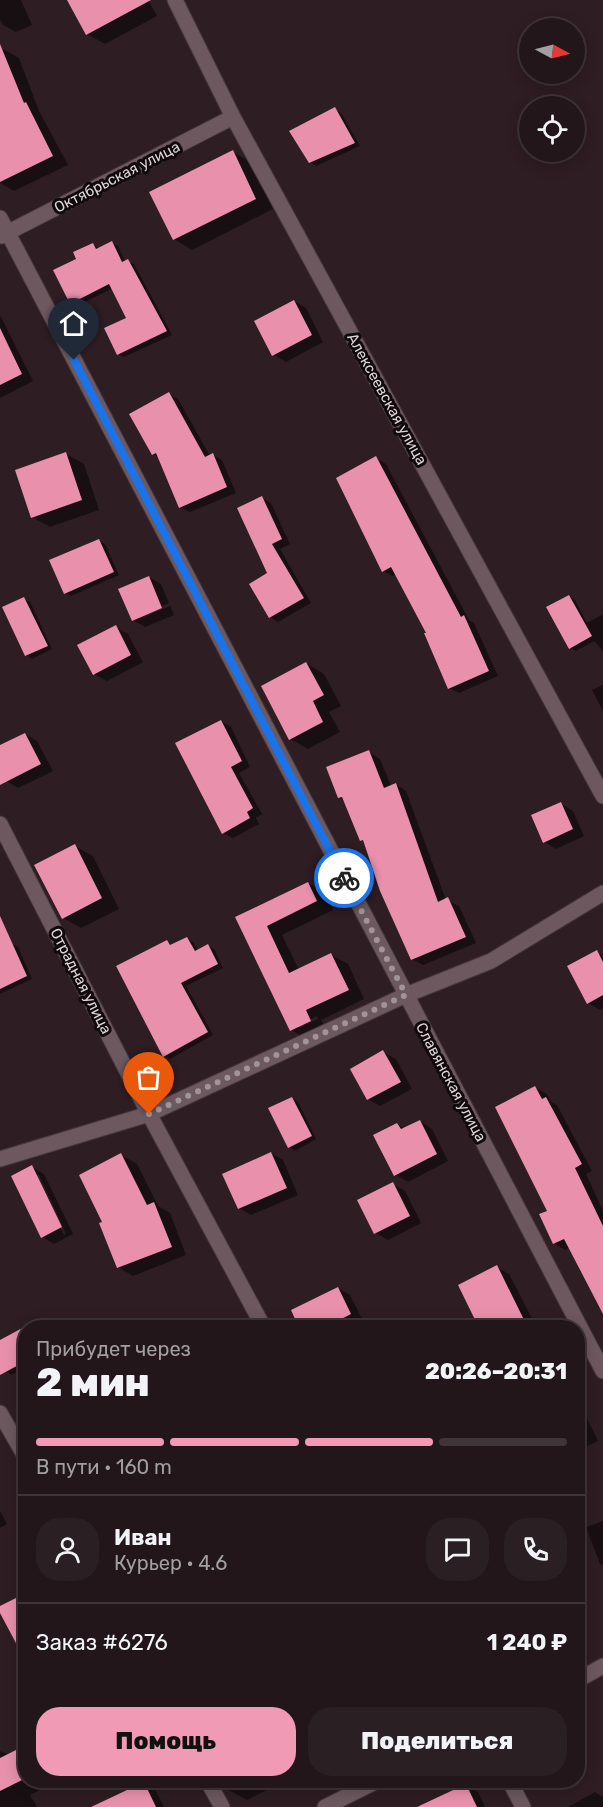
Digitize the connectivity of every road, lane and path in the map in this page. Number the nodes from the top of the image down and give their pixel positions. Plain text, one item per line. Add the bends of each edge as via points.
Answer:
1 (175, 0) edge
2 (233, 117) junction
3 (0, 218) edge
4 (4, 235) edge
5 (603, 796) edge
6 (0, 824) edge
7 (603, 893) edge
8 (406, 995) junction
9 (149, 1114) junction
10 (0, 1159) edge
11 (260, 1320) edge
12 (576, 1320) edge
13 (585, 1337) edge
14 (603, 1371) edge
15 (0, 1413) edge
16 (18, 1444) edge
17 (603, 1666) edge
18 (585, 1676) edge
19 (211, 1788) edge
20 (363, 1788) edge
21 (513, 1788) edge
22 (222, 1807) edge
23 (325, 1807) edge
24 (523, 1807) edge

1 - 2 street, Алексеевская улица
2 - 4 street, Октябрьская улица
2 - 5 street, Алексеевская улица
3 - 4 street, Славянская улица
4 - 8 street, Славянская улица
6 - 9 street, Отрадная улица
7 - 8 street via 491,961
8 - 9 street
8 - 12 street, Славянская улица
9 - 10 street
9 - 11 street, Отрадная улица
13 - 14 street, Славянская улица
15 - 16 street
17 - 18 street
19 - 22 street
20 - 23 street
21 - 24 street

